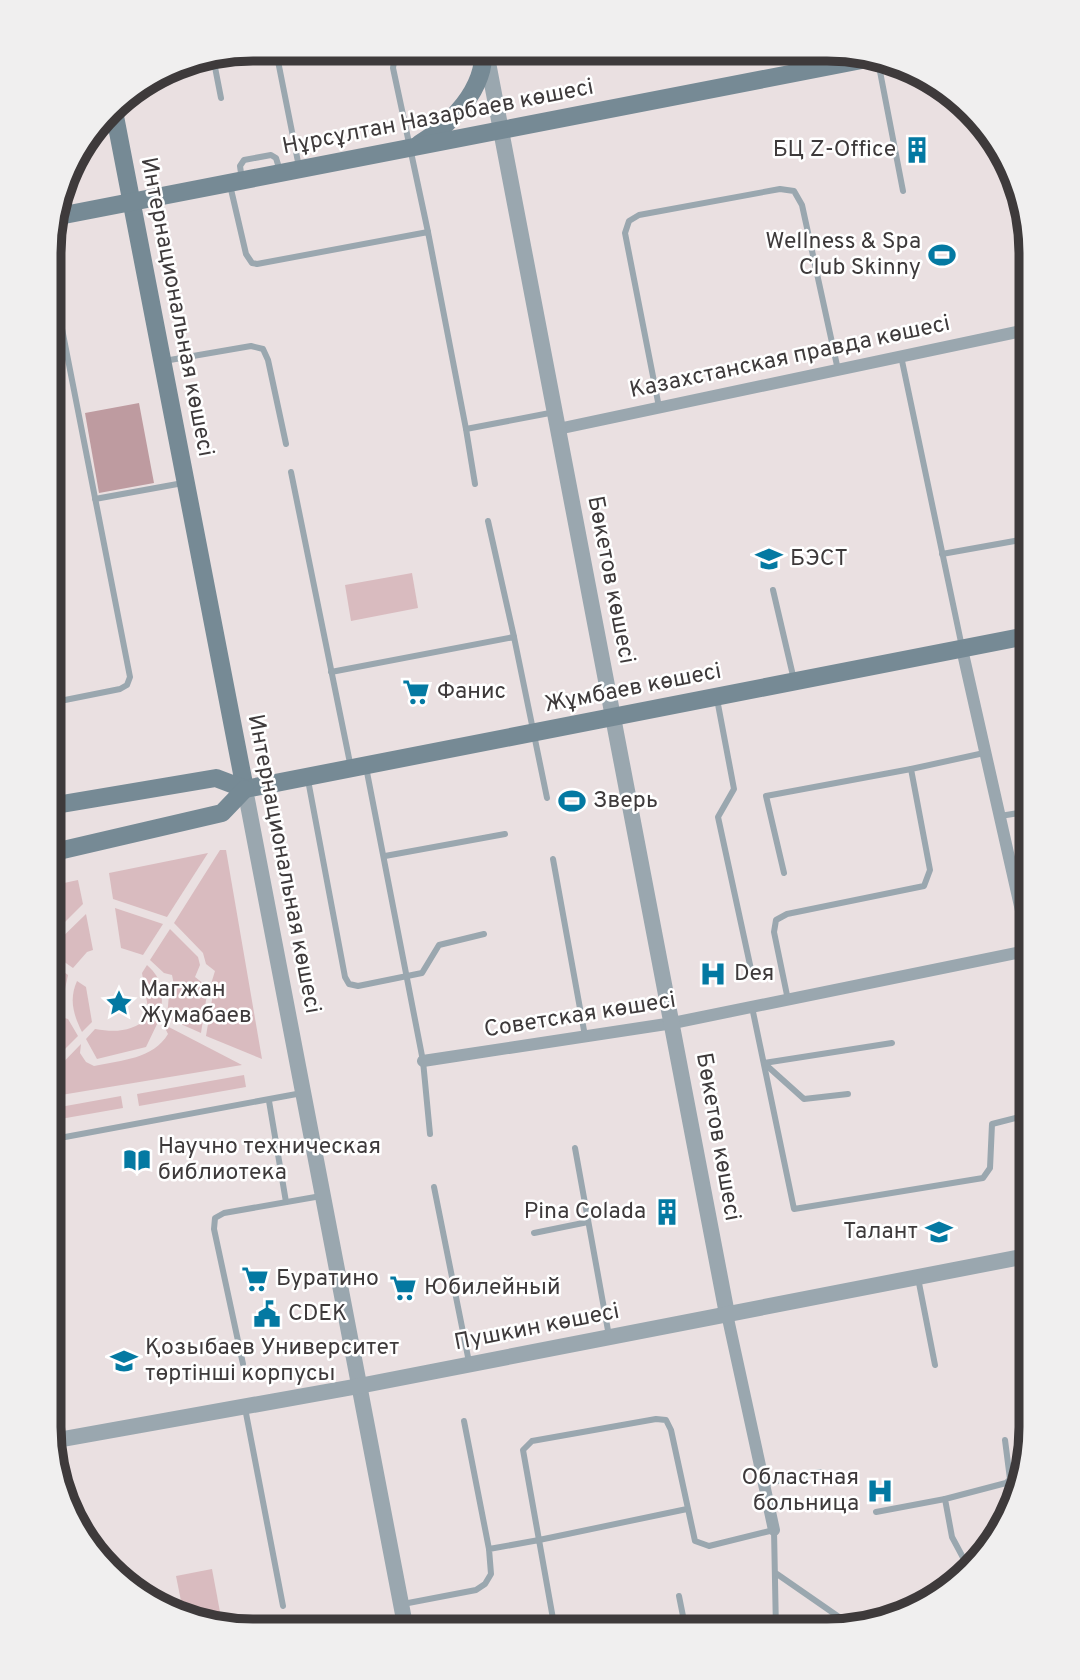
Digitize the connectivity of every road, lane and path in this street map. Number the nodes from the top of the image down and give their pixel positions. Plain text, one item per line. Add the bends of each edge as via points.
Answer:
1 (278, 61) edge
2 (394, 61) edge
3 (482, 61) edge
4 (486, 61) edge
5 (837, 62) edge
6 (215, 66) edge
7 (880, 69) edge
8 (221, 98) dead end
9 (115, 120) edge
10 (501, 131) junction
11 (412, 148) junction
12 (299, 169) junction
13 (236, 182) junction
14 (903, 191) dead end
15 (130, 202) junction
16 (66, 215) edge
17 (428, 232) junction
18 (61, 324) edge
19 (1019, 332) edge
20 (901, 356) junction
21 (162, 362) junction
22 (838, 370) junction
23 (659, 407) junction
24 (556, 421) junction
25 (466, 429) junction
26 (286, 444) dead end
27 (291, 472) dead end
28 (185, 483) junction
29 (475, 484) dead end
30 (95, 499) junction
31 (488, 521) dead end
32 (1019, 540) edge
33 (942, 554) junction
34 (773, 590) dead end
35 (514, 637) junction
36 (1019, 638) edge
37 (962, 649) junction
38 (331, 672) junction
39 (794, 682) junction
40 (717, 697) junction
41 (61, 700) edge
42 (612, 718) junction
43 (536, 733) junction
44 (984, 753) junction
45 (359, 768) junction
46 (911, 769) junction
47 (308, 778) junction
48 (244, 789) junction
49 (547, 798) dead end
50 (61, 800) edge
51 (1019, 813) edge
52 (1000, 816) junction
53 (505, 834) dead end
54 (61, 851) edge
55 (385, 856) junction
56 (553, 859) dead end
57 (784, 873) dead end
58 (1018, 900) edge
59 (484, 934) dead end
60 (1018, 954) edge
61 (752, 974) dead end
62 (406, 976) junction
63 (788, 1000) junction
64 (752, 1007) junction
65 (673, 1023) junction
66 (586, 1038) junction
67 (892, 1042) dead end
68 (423, 1061) junction
69 (764, 1063) junction
70 (302, 1093) junction
71 (848, 1094) dead end
72 (268, 1101) junction
73 (1018, 1117) edge
74 (430, 1134) dead end
75 (61, 1137) edge
76 (575, 1147) dead end
77 (435, 1187) dead end
78 (323, 1196) junction
79 (286, 1202) junction
80 (588, 1222) junction
81 (534, 1233) dead end
82 (1018, 1258) edge
83 (918, 1277) junction
84 (727, 1314) junction
85 (610, 1338) junction
86 (243, 1364) dead end
87 (470, 1364) junction
88 (935, 1365) dead end
89 (359, 1386) junction
90 (244, 1406) junction
91 (464, 1421) dead end
92 (62, 1440) edge
93 (1005, 1440) dead end
94 (820, 1472) dead end
95 (764, 1484) junction
96 (945, 1499) junction
97 (687, 1508) junction
98 (876, 1512) dead end
99 (774, 1530) junction
100 (539, 1540) junction
101 (489, 1549) junction
102 (965, 1560) edge
103 (777, 1574) junction
104 (679, 1596) dead end
105 (401, 1604) junction
106 (282, 1606) dead end
107 (840, 1618) edge
108 (404, 1619) edge
109 (553, 1619) edge
110 (684, 1619) edge
111 (776, 1619) edge

1 - 12 lane
2 - 11 lane
3 - 11 main road via 479,78 466,99 444,125
4 - 10 street, Бөкетов көшесі
5 - 10 main road, Нұрсұлтан Назарбаев көшесі
6 - 8 lane
7 - 14 lane
9 - 15 main road, Интернациональная көшесі
10 - 11 main road, Нұрсұлтан Назарбаев көшесі
10 - 24 street, Бөкетов көшесі
11 - 12 main road, Нұрсұлтан Назарбаев көшесі
11 - 17 lane
12 - 13 main road, Нұрсұлтан Назарбаев көшесі
13 - 15 main road, Нұрсұлтан Назарбаев көшесі
13 - 17 lane via 246,254 257,264
15 - 16 main road, Нұрсұлтан Назарбаев көшесі
15 - 21 main road, Интернациональная көшесі
17 - 25 lane
18 - 30 lane
19 - 20 street, Казахстанская правда көшесі
20 - 22 street, Казахстанская правда көшесі
20 - 33 lane
21 - 26 lane via 251,346 263,349
21 - 28 main road, Интернациональная көшесі
22 - 23 street, Казахстанская правда көшесі
22 - 23 lane via 802,205 794,191 780,189 639,215 629,221 626,238
23 - 24 street, Казахстанская правда көшесі
24 - 25 lane
24 - 42 street, Бөкетов көшесі
25 - 29 lane
27 - 38 lane
28 - 30 lane
28 - 48 main road, Интернациональная көшесі
30 - 41 lane via 129,681 120,689
31 - 35 lane
32 - 33 lane
33 - 37 lane
34 - 39 lane
35 - 38 lane
35 - 43 lane
36 - 37 main road, Жұмбаев көшесі
37 - 39 main road, Жұмбаев көшесі
37 - 44 street
38 - 45 lane
39 - 40 main road, Жұмбаев көшесі
40 - 42 main road, Жұмбаев көшесі
40 - 61 lane via 734,789 718,817
42 - 43 main road, Жұмбаев көшесі
42 - 65 street, Бөкетов көшесі
43 - 45 main road, Жұмбаев көшесі
43 - 49 lane
44 - 46 lane
44 - 52 street
45 - 47 main road, Жұмбаев көшесі
45 - 55 lane
46 - 57 lane via 766,796
46 - 63 lane via 930,870 928,881 919,889 787,914 776,920 774,932
47 - 48 main road, Жұмбаев көшесі
47 - 62 lane via 346,981 358,986
48 - 50 main road, Жұмбаев көшесі via 216,778
48 - 54 main road via 222,813
48 - 70 street, Интернациональная көшесі
51 - 52 lane
52 - 58 street
53 - 55 lane
55 - 62 lane
56 - 66 lane
59 - 62 lane via 439,945 425,972
60 - 63 street, Советская көшесі
62 - 68 lane
63 - 64 street, Советская көшесі
64 - 65 street, Советская көшесі
64 - 69 lane
65 - 66 street, Советская көшесі
65 - 84 street, Бөкетов көшесі
66 - 68 street, Советская көшесі
67 - 69 lane
68 - 74 lane
69 - 71 lane via 804,1099
69 - 73 lane via 791,1202 798,1210 983,1178 990,1168 992,1124
70 - 72 lane
70 - 78 street, Интернациональная көшесі
72 - 75 lane
72 - 79 lane
76 - 80 lane
77 - 87 lane
78 - 79 lane
78 - 89 street, Интернациональная көшесі
79 - 86 lane via 219,1215 214,1223
80 - 81 lane
80 - 85 lane
82 - 83 street, Пушкин көшесі
83 - 84 street, Пушкин көшесі
83 - 88 lane
84 - 85 street, Пушкин көшесі
84 - 95 street, Бөкетов көшесі
85 - 87 street, Пушкин көшесі
87 - 89 street, Пушкин көшесі
89 - 90 street, Пушкин көшесі
89 - 105 street, Интернациональная көшесі
90 - 92 street, Пушкин көшесі
90 - 106 lane
91 - 101 lane
93 - 96 lane via 1010,1479 1006,1483
94 - 95 lane
95 - 99 street, Бөкетов көшесі
96 - 98 lane
96 - 102 lane via 952,1537
97 - 99 lane via 695,1541 704,1546
97 - 100 lane
97 - 100 lane via 666,1420 532,1441 523,1455
99 - 103 lane
100 - 101 lane
100 - 109 lane
101 - 105 lane via 492,1568 482,1586
103 - 107 lane
103 - 111 lane
104 - 110 lane
105 - 108 street, Интернациональная көшесі

